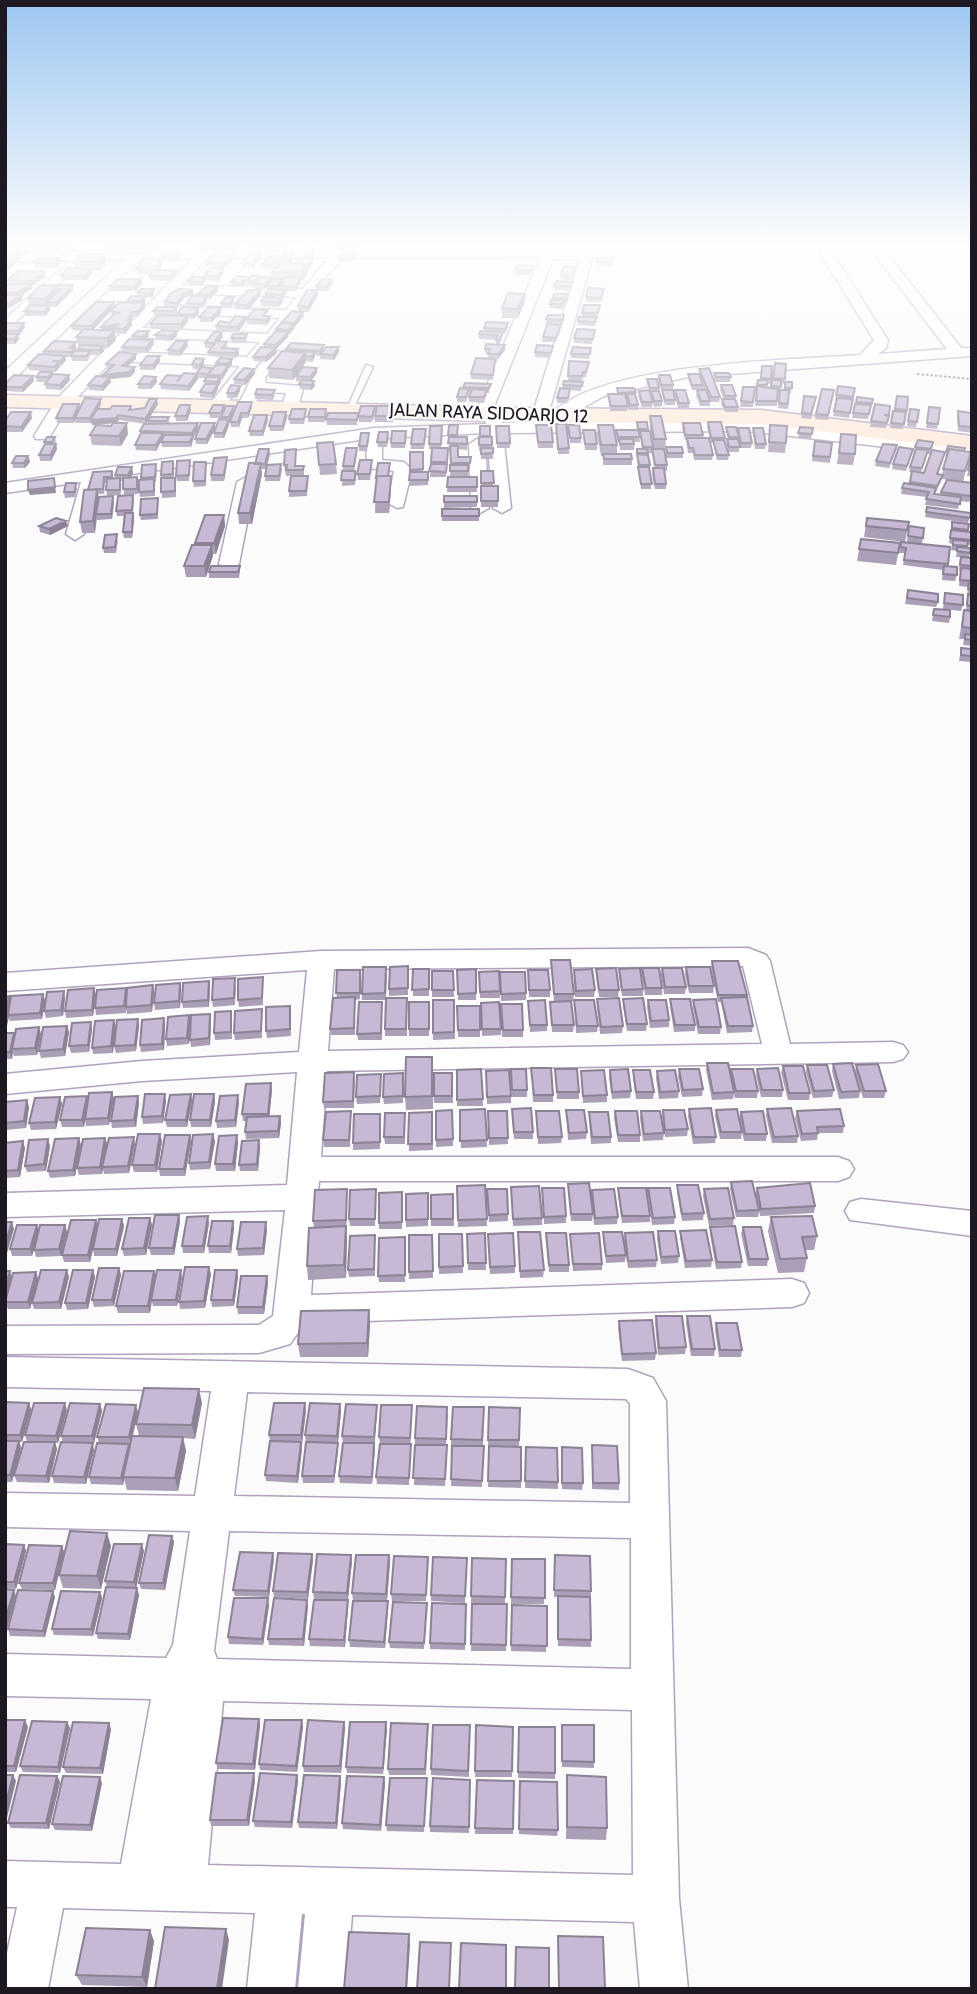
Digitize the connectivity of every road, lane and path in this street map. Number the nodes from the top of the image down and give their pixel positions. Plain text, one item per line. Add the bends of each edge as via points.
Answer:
1 (48, 336) edge
2 (125, 336) edge
3 (224, 336) edge
4 (293, 336) edge
5 (519, 336) edge
6 (563, 336) edge
7 (879, 336) edge
8 (950, 336) edge
9 (270, 338) joint
10 (964, 353) edge
11 (106, 356) junction
12 (869, 359) junction
13 (250, 362) junction
14 (369, 367) dead end
15 (5, 380) edge
16 (257, 387) junction
17 (5, 401) edge
18 (64, 402) junction
19 (217, 405) junction
20 (245, 406) junction
21 (290, 407) junction
22 (349, 409) junction
23 (538, 419) junction
24 (488, 421) junction
25 (598, 422) junction
26 (374, 433) junction
27 (42, 436) dead end
28 (972, 443) edge
29 (293, 445) junction
30 (251, 452) junction
31 (346, 452) edge
32 (972, 452) edge
33 (91, 476) junction
34 (5, 488) edge
35 (397, 503) dead end
36 (480, 508) edge
37 (502, 508) dead end
38 (75, 534) dead end
39 (229, 564) edge
40 (321, 960) junction
41 (5, 982) edge
42 (778, 1052) junction
43 (893, 1052) dead end
44 (311, 1071) junction
45 (5, 1084) edge
46 (838, 1168) dead end
47 (305, 1183) junction
48 (5, 1205) edge
49 (861, 1211) dead end
50 (972, 1224) edge
51 (792, 1293) dead end
52 (293, 1309) junction
53 (5, 1340) edge
54 (5, 1372) edge
55 (231, 1376) junction
56 (5, 1510) edge
57 (213, 1515) junction
58 (651, 1521) junction
59 (191, 1670) junction
60 (5, 1675) edge
61 (653, 1690) junction
62 (25, 1885) edge
63 (162, 1887) junction
64 (281, 1892) junction
65 (330, 1893) junction
66 (656, 1899) junction
67 (24, 1989) edge
68 (271, 1989) edge
69 (321, 1989) edge
70 (664, 1989) edge

1 - 15 street
2 - 11 street
3 - 9 street
4 - 16 street via 259,375
5 - 24 street
6 - 23 street
7 - 12 street via 881,345 867,355
8 - 10 street
9 - 13 street
10 - 12 street
11 - 13 street
11 - 18 street
12 - 23 street via 643,380
13 - 19 street
14 - 22 lane
16 - 20 street
16 - 21 street via 295,389
17 - 18 main road, JALAN RAYA SIDOARJO 12
18 - 19 main road, JALAN RAYA SIDOARJO 12
18 - 27 street
19 - 20 main road, JALAN RAYA SIDOARJO 12
20 - 21 main road, JALAN RAYA SIDOARJO 12
21 - 22 main road, JALAN RAYA SIDOARJO 12
22 - 24 main road, JALAN RAYA SIDOARJO 12
23 - 24 main road, JALAN RAYA SIDOARJO 12
23 - 25 main road, JALAN RAYA SIDOARJO 12
23 - 25 street
24 - 26 street
24 - 36 street
24 - 37 street
25 - 28 main road, JALAN RAYA SIDOARJO 12 via 761,416
25 - 32 street via 770,427
26 - 29 street
26 - 35 street via 373,464 402,468
29 - 30 street
29 - 31 street via 295,451
30 - 33 street
30 - 39 street
33 - 34 street
33 - 38 street
40 - 41 street
40 - 42 street via 748,957 756,961
40 - 44 street
42 - 43 street
42 - 44 street
44 - 45 street via 104,1076
44 - 47 street
46 - 47 street
47 - 48 street
47 - 52 street
49 - 50 street
51 - 52 street
52 - 53 street via 287,1328 272,1337
54 - 55 street
55 - 57 street
55 - 58 street via 628,1384 640,1389 648,1401
56 - 57 street
57 - 58 street
57 - 59 street
58 - 61 street
59 - 60 street
59 - 61 street
59 - 63 street
61 - 66 street
62 - 63 street
62 - 67 street
63 - 64 street
64 - 65 street
64 - 68 street
65 - 66 street
65 - 69 street
66 - 70 street

